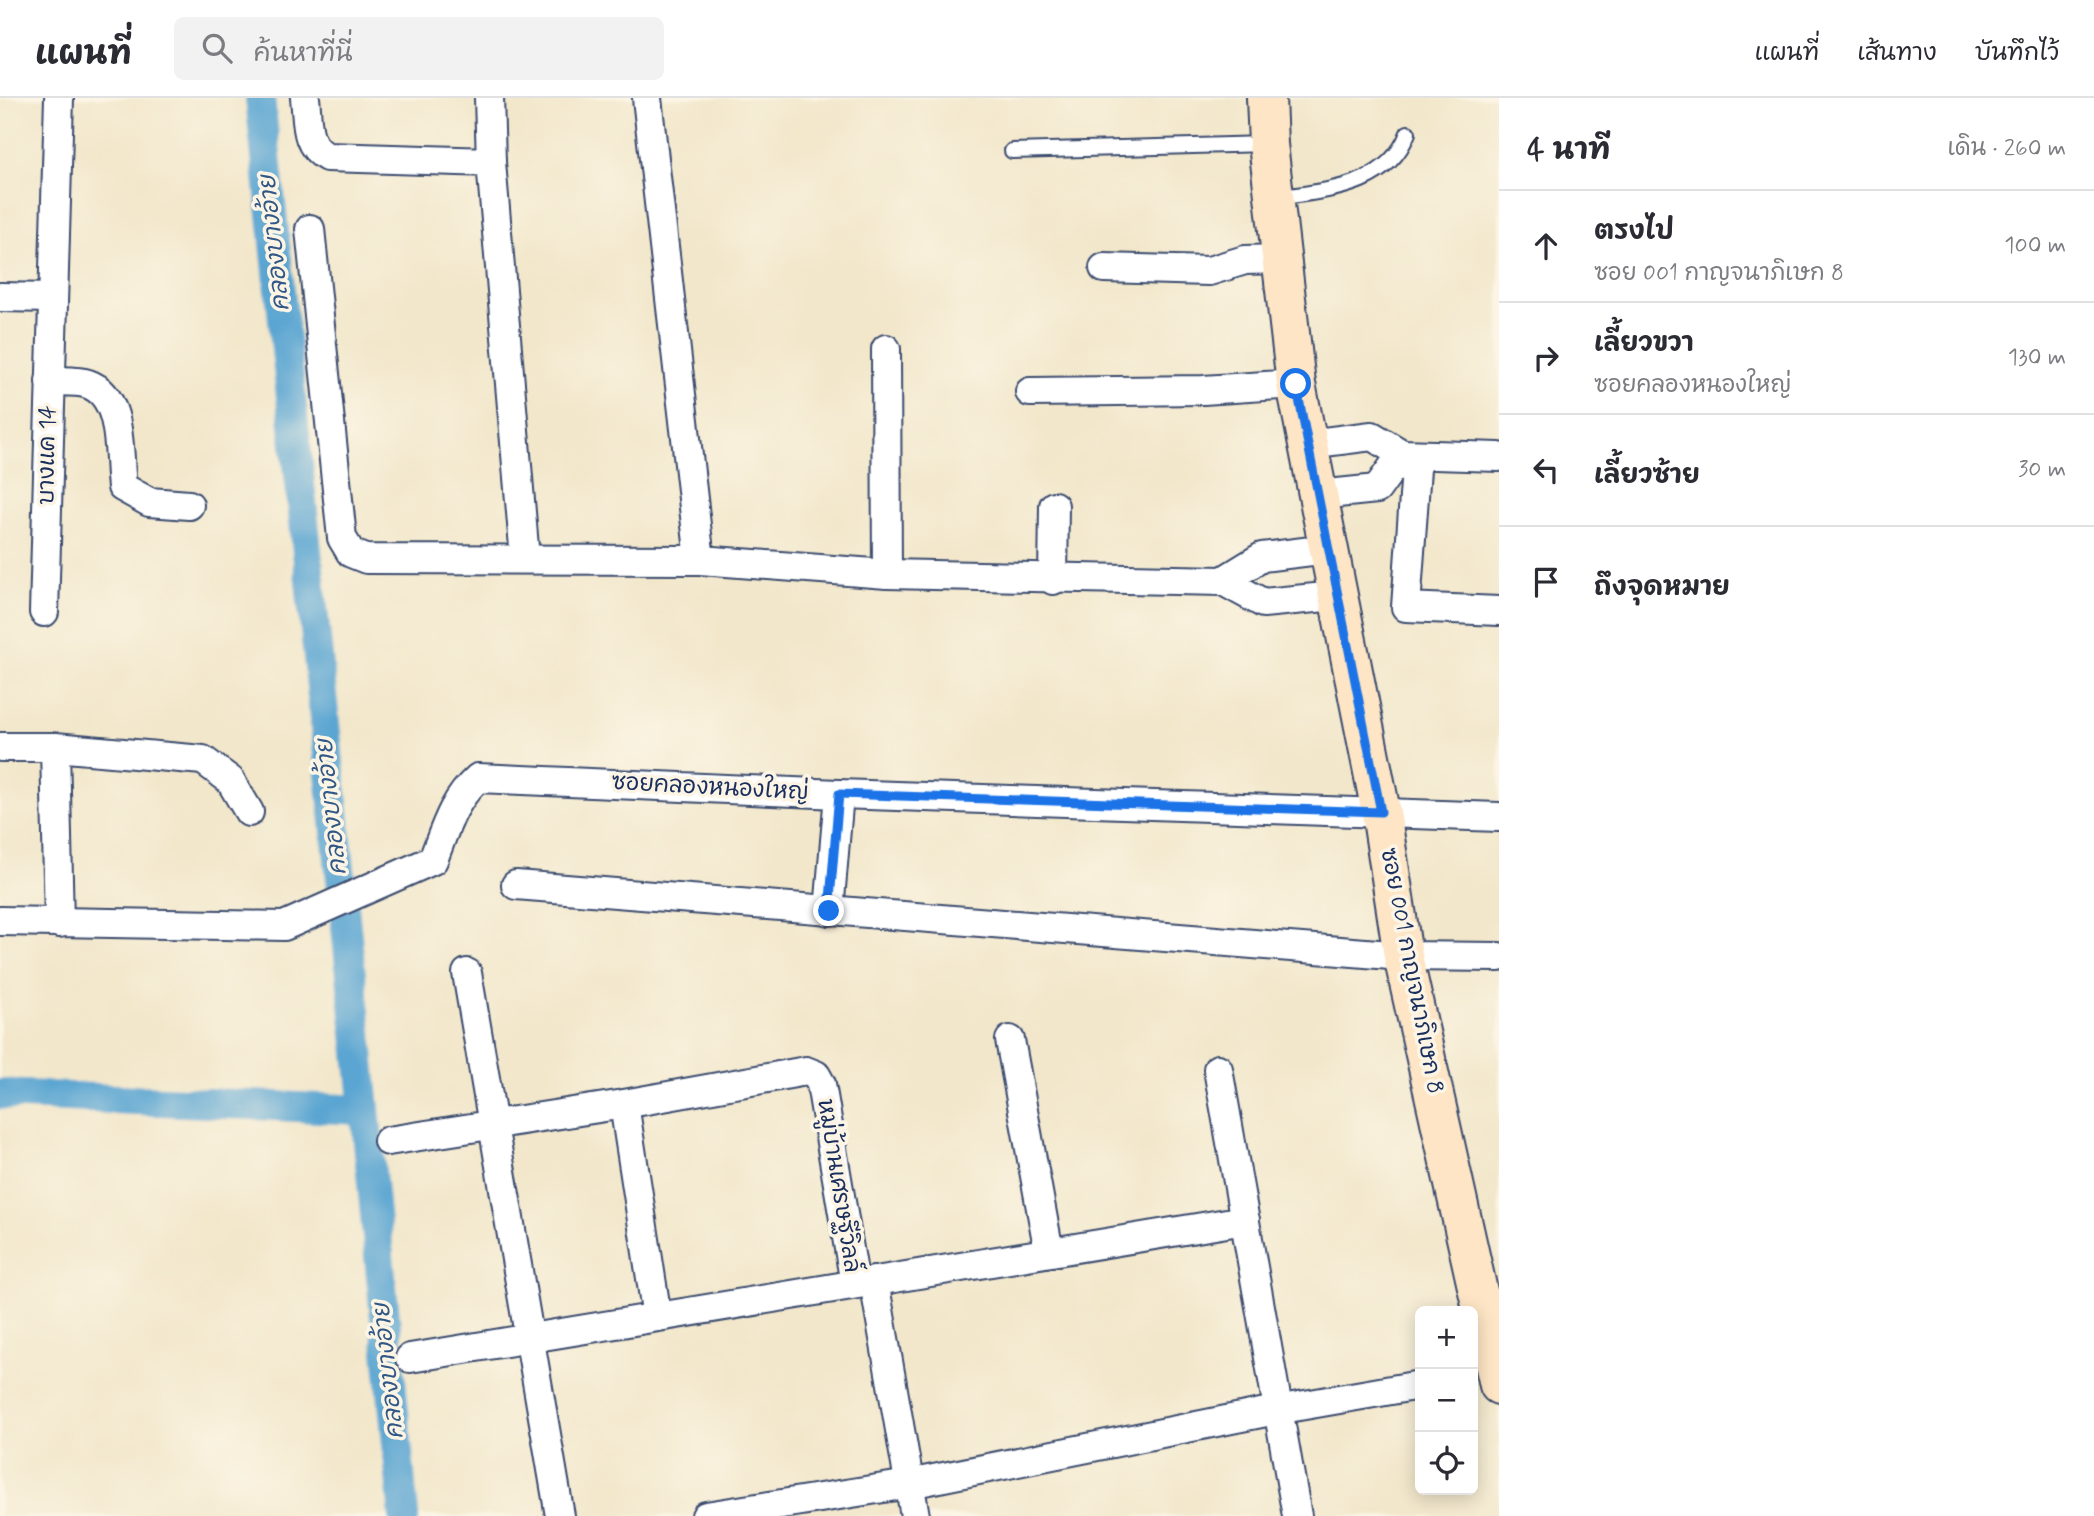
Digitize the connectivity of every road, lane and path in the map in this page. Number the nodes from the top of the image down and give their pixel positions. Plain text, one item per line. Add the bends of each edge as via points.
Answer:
1 (59, 98) edge
2 (305, 98) edge
3 (489, 98) edge
4 (647, 98) edge
5 (1266, 98) edge
6 (1408, 133) dead end
7 (1268, 144) junction
8 (1012, 151) dead end
9 (491, 162) junction
10 (1275, 198) junction
11 (310, 229) dead end
12 (1283, 259) junction
13 (1104, 268) dead end
14 (0, 297) edge
15 (52, 298) junction
16 (886, 349) dead end
17 (50, 381) junction
18 (1296, 384) junction
19 (1030, 393) dead end
20 (1308, 444) junction
21 (1410, 455) junction
22 (1499, 457) edge
23 (1318, 495) junction
24 (189, 505) dead end
25 (1054, 506) dead end
26 (1328, 548) junction
27 (525, 559) junction
28 (700, 561) junction
29 (887, 574) junction
30 (1053, 580) junction
31 (1223, 582) junction
32 (1336, 596) junction
33 (1499, 611) edge
34 (44, 612) dead end
35 (0, 747) edge
36 (55, 747) junction
37 (839, 794) junction
38 (1381, 812) junction
39 (249, 813) dead end
40 (1499, 817) edge
41 (516, 885) dead end
42 (829, 911) junction
43 (0, 921) edge
44 (59, 923) junction
45 (1403, 956) junction
46 (1499, 957) edge
47 (467, 973) dead end
48 (1010, 1040) dead end
49 (1218, 1069) dead end
50 (624, 1104) junction
51 (495, 1125) junction
52 (388, 1142) dead end
53 (1245, 1220) junction
54 (1049, 1252) junction
55 (865, 1283) junction
56 (657, 1317) junction
57 (528, 1338) junction
58 (410, 1358) dead end
59 (1489, 1375) edge
60 (1415, 1386) edge
61 (1276, 1410) junction
62 (909, 1485) junction
63 (560, 1516) edge
64 (706, 1516) edge
65 (915, 1516) edge
66 (1297, 1516) edge

1 - 15 street, บางแค 14
2 - 9 street via 309,139 316,151 327,157
3 - 9 street
4 - 28 street
5 - 7 street, ซอย 001 กาญจนาภิเษก 8
6 - 10 lane via 1384,169 1363,180
7 - 8 lane
7 - 10 street, ซอย 001 กาญจนาภิเษก 8
9 - 27 street
10 - 12 street, ซอย 001 กาญจนาภิเษก 8
11 - 27 street via 342,538 351,553 366,559
12 - 13 street via 1245,260 1209,271
12 - 18 street, ซอย 001 กาญจนาภิเษก 8
14 - 15 street
15 - 17 street, บางแค 14
16 - 29 street
17 - 24 street via 87,384 104,393 113,410 122,487 149,502
17 - 34 street, บางแค 14
18 - 19 street
18 - 20 street, ซอย 001 กาญจนาภิเษก 8
20 - 21 street via 1372,436
20 - 23 street, ซอย 001 กาญจนาภิเษก 8
21 - 22 street
21 - 23 street via 1377,489
21 - 33 street via 1406,607
23 - 26 street, ซอย 001 กาญจนาภิเษก 8
25 - 30 street
26 - 31 street via 1262,557
26 - 32 street, ซอย 001 กาญจนาภิเษก 8
27 - 28 street
28 - 29 street
29 - 30 street
30 - 31 street
31 - 32 street via 1263,603
32 - 38 street, ซอย 001 กาญจนาภิเษก 8
35 - 36 street
36 - 39 street via 202,760 230,780
36 - 44 street
37 - 38 street, ซอยคลองหนองใหญ่
37 - 42 street
37 - 44 street, ซอยคลองหนองใหญ่ via 478,778 453,808 433,860 284,926
38 - 40 street, ซอยคลองหนองใหญ่
38 - 45 street, ซอย 001 กาญจนาภิเษก 8
41 - 42 street
42 - 45 street
43 - 44 street
45 - 46 street
45 - 59 street, ซอย 001 กาญจนาภิเษก 8
47 - 51 street
48 - 54 street
49 - 53 street
50 - 51 street, หมู่บ้านเศรษฐีวิลล์
50 - 55 street, หมู่บ้านเศรษฐีวิลล์ via 806,1071 816,1075
50 - 56 street
51 - 52 street, หมู่บ้านเศรษฐีวิลล์
51 - 57 street
53 - 54 street, หมู่บ้านเศรษฐีวิลล์
53 - 61 street
54 - 55 street, หมู่บ้านเศรษฐีวิลล์
55 - 56 street, หมู่บ้านเศรษฐีวิลล์
55 - 62 street, หมู่บ้านเศรษฐีวิลล์
56 - 57 street, หมู่บ้านเศรษฐีวิลล์
57 - 58 street, หมู่บ้านเศรษฐีวิลล์
57 - 63 street
60 - 61 street
61 - 62 street
61 - 66 street
62 - 64 street
62 - 65 street, หมู่บ้านเศรษฐีวิลล์

